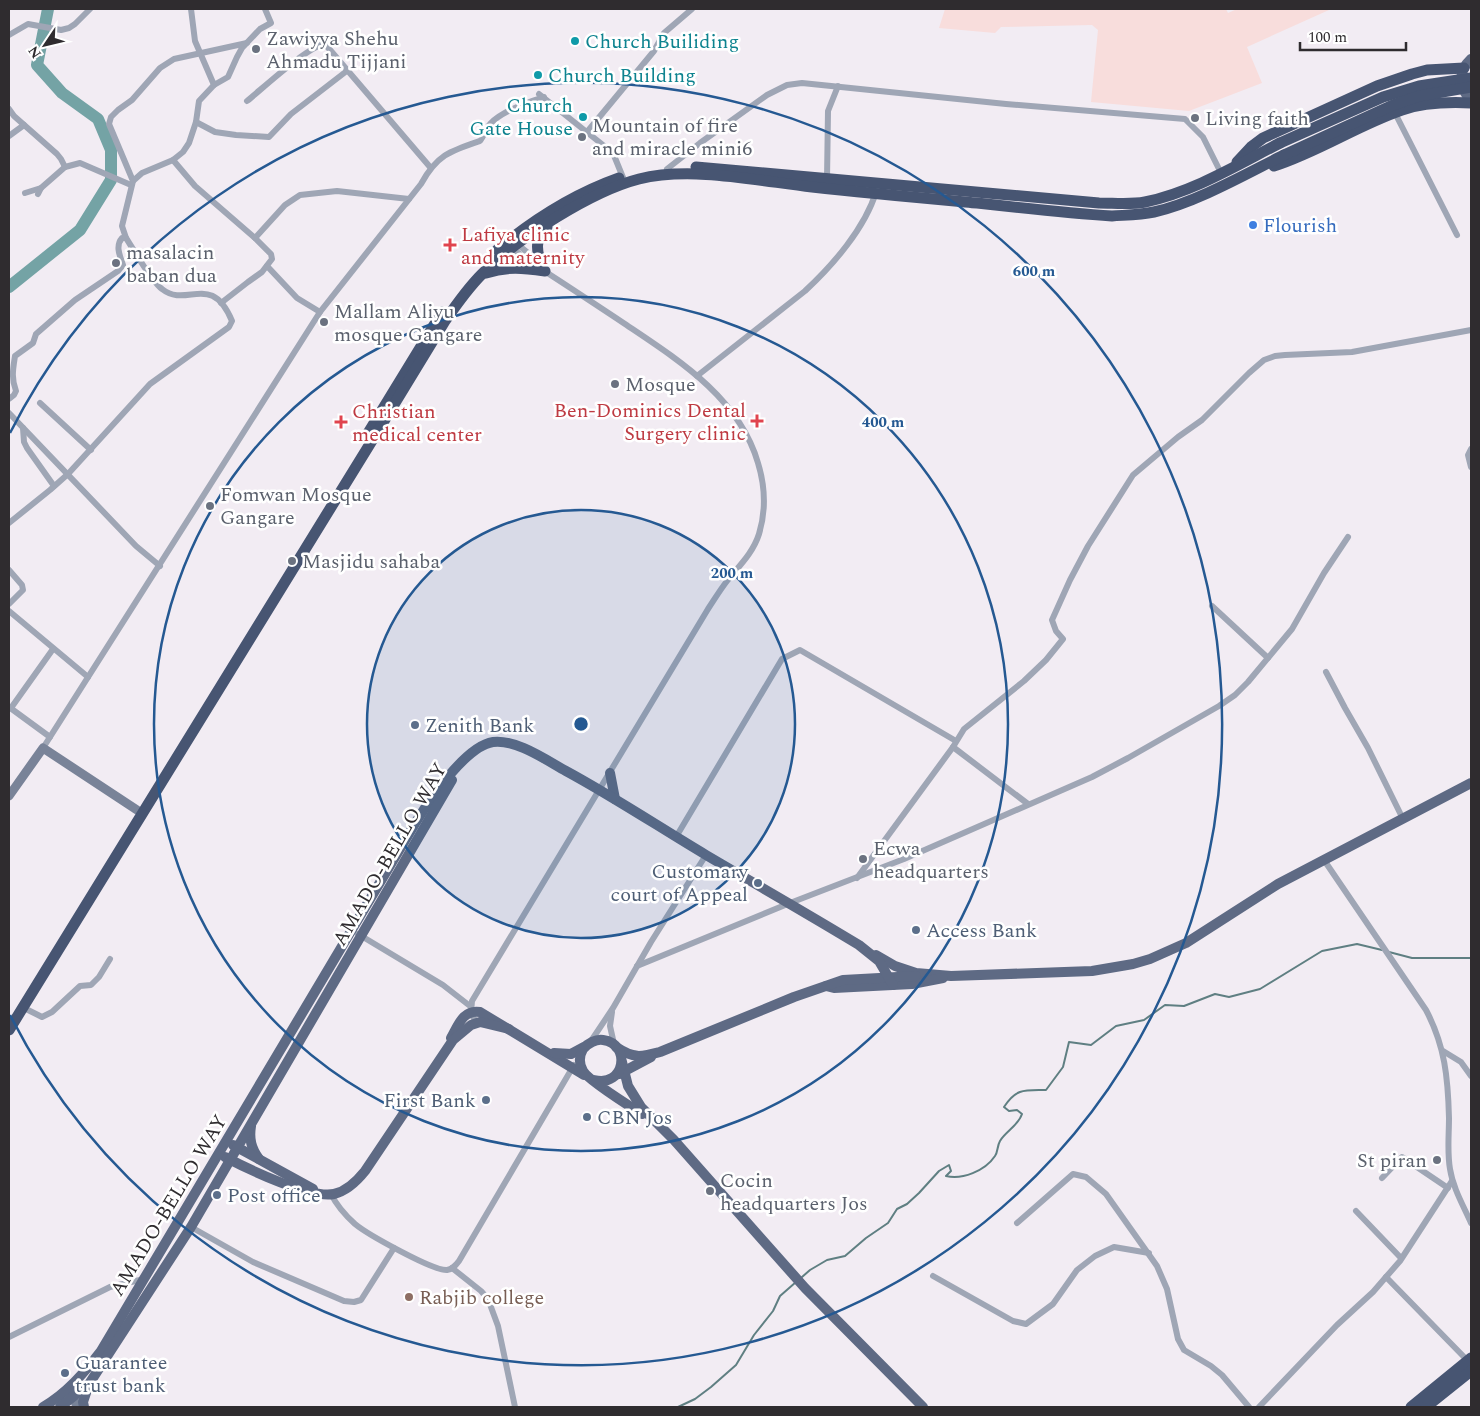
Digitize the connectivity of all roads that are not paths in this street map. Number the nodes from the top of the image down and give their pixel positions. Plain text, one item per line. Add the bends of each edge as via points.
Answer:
1 (90, 9) edge
2 (190, 9) edge
3 (265, 9) edge
4 (692, 9) edge
5 (9, 35) edge
6 (243, 45) junction
7 (200, 54) junction
8 (1468, 64) edge
9 (348, 70) junction
10 (1471, 78) edge
11 (214, 85) junction
12 (838, 86) junction
13 (1471, 87) edge
14 (1471, 101) edge
15 (247, 102) dead end
16 (9, 109) edge
17 (1395, 113) junction
18 (196, 122) junction
19 (24, 125) junction
20 (587, 132) junction
21 (9, 136) edge
22 (173, 160) junction
23 (65, 167) junction
24 (1260, 167) junction
25 (430, 168) junction
26 (1232, 168) junction
27 (667, 169) junction
28 (1221, 173) junction
29 (827, 179) junction
30 (625, 180) junction
31 (132, 183) junction
32 (877, 189) junction
33 (25, 193) dead end
34 (409, 199) junction
35 (555, 219) junction
36 (1457, 235) dead end
37 (126, 238) junction
38 (255, 238) junction
39 (512, 244) junction
40 (267, 266) junction
41 (543, 268) junction
42 (482, 274) junction
43 (222, 303) junction
44 (320, 312) junction
45 (1471, 330) edge
46 (697, 376) junction
47 (9, 399) edge
48 (40, 403) dead end
49 (9, 413) edge
50 (23, 428) junction
51 (1471, 449) edge
52 (91, 450) junction
53 (1471, 467) edge
54 (68, 474) junction
55 (54, 486) junction
56 (9, 523) edge
57 (1348, 537) dead end
58 (160, 566) junction
59 (9, 570) edge
60 (9, 604) edge
61 (1212, 606) dead end
62 (9, 611) edge
63 (53, 649) junction
64 (1268, 658) junction
65 (1326, 672) dead end
66 (88, 678) junction
67 (10, 707) edge
68 (50, 737) junction
69 (954, 744) junction
70 (43, 748) junction
71 (461, 764) junction
72 (610, 773) junction
73 (1471, 783) edge
74 (600, 789) junction
75 (9, 796) edge
76 (615, 799) junction
77 (1028, 804) junction
78 (137, 810) junction
79 (1403, 818) junction
80 (676, 836) junction
81 (706, 855) junction
82 (1324, 860) junction
83 (857, 878) junction
84 (790, 903) junction
85 (352, 930) junction
86 (362, 936) junction
87 (859, 945) junction
88 (110, 959) dead end
89 (637, 966) junction
90 (934, 975) junction
91 (952, 976) junction
92 (890, 981) junction
93 (22, 1007) junction
94 (613, 1008) junction
95 (471, 1009) junction
96 (9, 1016) edge
97 (476, 1023) junction
98 (509, 1029) junction
99 (9, 1030) edge
100 (615, 1046) junction
101 (585, 1048) junction
102 (1443, 1051) junction
103 (443, 1052) junction
104 (548, 1052) junction
105 (660, 1052) junction
106 (573, 1067) junction
107 (620, 1070) junction
108 (1471, 1076) edge
109 (590, 1078) junction
110 (652, 1119) junction
111 (252, 1122) junction
112 (227, 1140) junction
113 (237, 1147) junction
114 (220, 1153) junction
115 (230, 1159) junction
116 (260, 1160) junction
117 (254, 1170) junction
118 (1382, 1178) dead end
119 (1452, 1181) junction
120 (1448, 1188) junction
121 (212, 1190) junction
122 (326, 1194) junction
123 (1356, 1211) dead end
124 (1017, 1223) dead end
125 (1471, 1223) edge
126 (191, 1227) junction
127 (394, 1248) junction
128 (1149, 1253) junction
129 (1401, 1258) junction
130 (452, 1268) junction
131 (933, 1276) dead end
132 (1386, 1277) junction
133 (144, 1279) junction
134 (9, 1337) edge
135 (1470, 1363) edge
136 (1471, 1375) edge
137 (89, 1384) junction
138 (1452, 1386) junction
139 (68, 1401) edge
140 (43, 1407) edge
141 (84, 1407) edge
142 (515, 1407) edge
143 (923, 1407) edge
144 (1249, 1407) edge
145 (1259, 1407) edge
146 (1411, 1407) edge
147 (1426, 1407) edge

1 - 5 street via 69,28 61,30 28,24
2 - 7 street
3 - 6 street via 271,23
4 - 20 street via 664,33 654,51
6 - 7 street
6 - 11 street via 228,77
7 - 11 street
7 - 31 street via 174,60 160,68 132,100 111,117 109,124
8 - 14 main road via 1461,79
8 - 26 highway via 1428,70 1377,86 1263,138
9 - 15 street via 329,47 319,45
9 - 18 street via 292,114 269,137 215,132
9 - 25 street
10 - 26 highway, bridge via 1419,86 1383,97
11 - 18 street via 199,101
12 - 27 street via 802,83 777,89
12 - 28 street via 1185,119 1202,137
12 - 29 street via 828,112
13 - 24 highway, bridge via 1420,96 1393,105
14 - 17 highway
16 - 19 street
17 - 24 highway via 1293,159
17 - 36 street
18 - 22 street via 190,143
19 - 21 street
19 - 23 street via 62,159
20 - 25 street via 542,95 499,116 489,124 480,141 445,156
20 - 30 street via 614,152
22 - 31 street via 142,173
22 - 38 street via 195,186
23 - 31 street via 80,163
23 - 33 street via 39,191
24 - 32 highway via 1173,207 1140,214 1088,214
25 - 34 street
26 - 28 highway
27 - 29 highway via 721,168
27 - 30 highway via 645,171
28 - 32 highway via 1177,192 1131,204
29 - 32 highway
30 - 32 highway via 685,174
30 - 35 highway
30 - 39 highway via 604,184 576,197 540,218
31 - 37 street via 122,226
32 - 46 street via 858,228 820,277
34 - 38 street via 337,191 300,195 285,205
34 - 44 street
35 - 39 highway
35 - 41 highway via 537,242
37 - 43 street via 161,288 175,296 203,292
37 - 47 street via 119,242 122,265 118,271 75,300 36,334 33,343 15,356 12,381 16,392
38 - 40 street via 271,254 272,260
39 - 41 street
39 - 42 highway
39 - 78 highway via 470,277 434,325
40 - 43 street
40 - 44 street via 297,298
41 - 42 highway via 513,267
41 - 46 street
42 - 93 highway via 445,321
43 - 52 street via 232,321 230,327 150,384
44 - 58 street
45 - 69 street via 1352,352 1275,356 1249,372 1202,420 1132,475 1088,546 1054,613 1052,620 1063,640 1024,681 964,729
46 - 72 street via 722,399 748,434 760,468 764,492 761,525 752,549 708,609
48 - 52 street
49 - 50 street
50 - 54 street
50 - 55 street via 27,448
51 - 53 street via 1468,455
52 - 54 street
54 - 55 street
54 - 58 street via 136,546
55 - 56 street
57 - 64 street via 1292,629
58 - 66 street
59 - 60 street via 23,590
61 - 64 street
62 - 63 street
63 - 66 street
63 - 67 street
64 - 77 street via 1235,695 1219,706 1114,766
65 - 79 street
66 - 68 street
67 - 68 street
68 - 70 street
69 - 77 street
69 - 80 street via 800,650 782,659
69 - 83 street
70 - 75 street
70 - 78 street
71 - 74 main road via 480,746 502,742 533,753
71 - 85 main road, AMADO-BELLO WAY via 426,806
71 - 86 main road, AMADO-BELLO WAY
72 - 74 street
72 - 76 main road
73 - 79 main road
74 - 76 main road
74 - 95 street via 472,1001
76 - 80 main road
77 - 83 street
78 - 96 highway
79 - 82 main road
80 - 81 main road
81 - 84 main road
81 - 89 street
82 - 91 main road via 1278,884 1186,943 1150,959 1092,971
82 - 102 street via 1426,1010
83 - 84 street
84 - 87 main road
84 - 89 street
85 - 86 street
85 - 112 main road, AMADO-BELLO WAY
86 - 95 street via 443,985
86 - 111 main road, AMADO-BELLO WAY
87 - 90 main road via 895,966
87 - 92 main road via 879,961
88 - 93 street via 91,985 80,986 52,1012 42,1017
89 - 94 street
90 - 91 main road
90 - 92 main road
91 - 92 main road via 930,982
92 - 105 main road via 843,980
93 - 99 highway
94 - 100 street via 610,1026
94 - 101 street
95 - 97 street
95 - 98 main road via 486,1014
95 - 103 main road via 460,1021
97 - 98 main road via 485,1022
97 - 103 main road via 461,1032
98 - 104 main road
100 - 101 main road via 604,1040
100 - 105 main road via 636,1057
100 - 107 main road via 621,1054
101 - 104 main road via 566,1055
101 - 106 street
101 - 109 main road via 580,1066
102 - 108 street via 1461,1062
102 - 119 street via 1448,1079 1448,1144
103 - 122 main road via 365,1171 346,1189
104 - 106 main road
105 - 107 main road
106 - 109 main road
106 - 130 street
107 - 109 main road via 604,1082
107 - 110 main road via 633,1097
109 - 110 main road
110 - 143 main road via 805,1288
111 - 113 main road, AMADO-BELLO WAY
111 - 116 main road via 252,1147
112 - 113 main road
112 - 114 main road, AMADO-BELLO WAY
113 - 115 main road, AMADO-BELLO WAY
113 - 116 main road
114 - 115 main road
114 - 133 main road, AMADO-BELLO WAY
115 - 117 main road
115 - 121 main road, AMADO-BELLO WAY
116 - 122 main road
117 - 121 main road via 233,1171
117 - 122 main road via 293,1187
118 - 120 street via 1402,1157
119 - 120 street
119 - 125 street
120 - 129 street
121 - 126 main road, AMADO-BELLO WAY
122 - 127 street via 354,1223
123 - 129 street
124 - 128 street via 1073,1174 1086,1177 1106,1194
126 - 127 street via 254,1262 344,1301 361,1300
126 - 137 main road, AMADO-BELLO WAY
127 - 130 street via 433,1266 447,1270
128 - 131 street via 1114,1247 1095,1256 1077,1270 1053,1304 1026,1324 1013,1321
128 - 144 street via 1167,1289 1180,1344 1189,1354 1222,1375
129 - 132 street
130 - 142 street via 488,1299 498,1326
132 - 135 street
132 - 145 street
133 - 134 street via 110,1287
133 - 139 main road, AMADO-BELLO WAY
135 - 138 highway
135 - 146 highway
136 - 138 street
137 - 139 main road, AMADO-BELLO WAY
137 - 141 main road
138 - 147 highway
139 - 140 main road, AMADO-BELLO WAY

